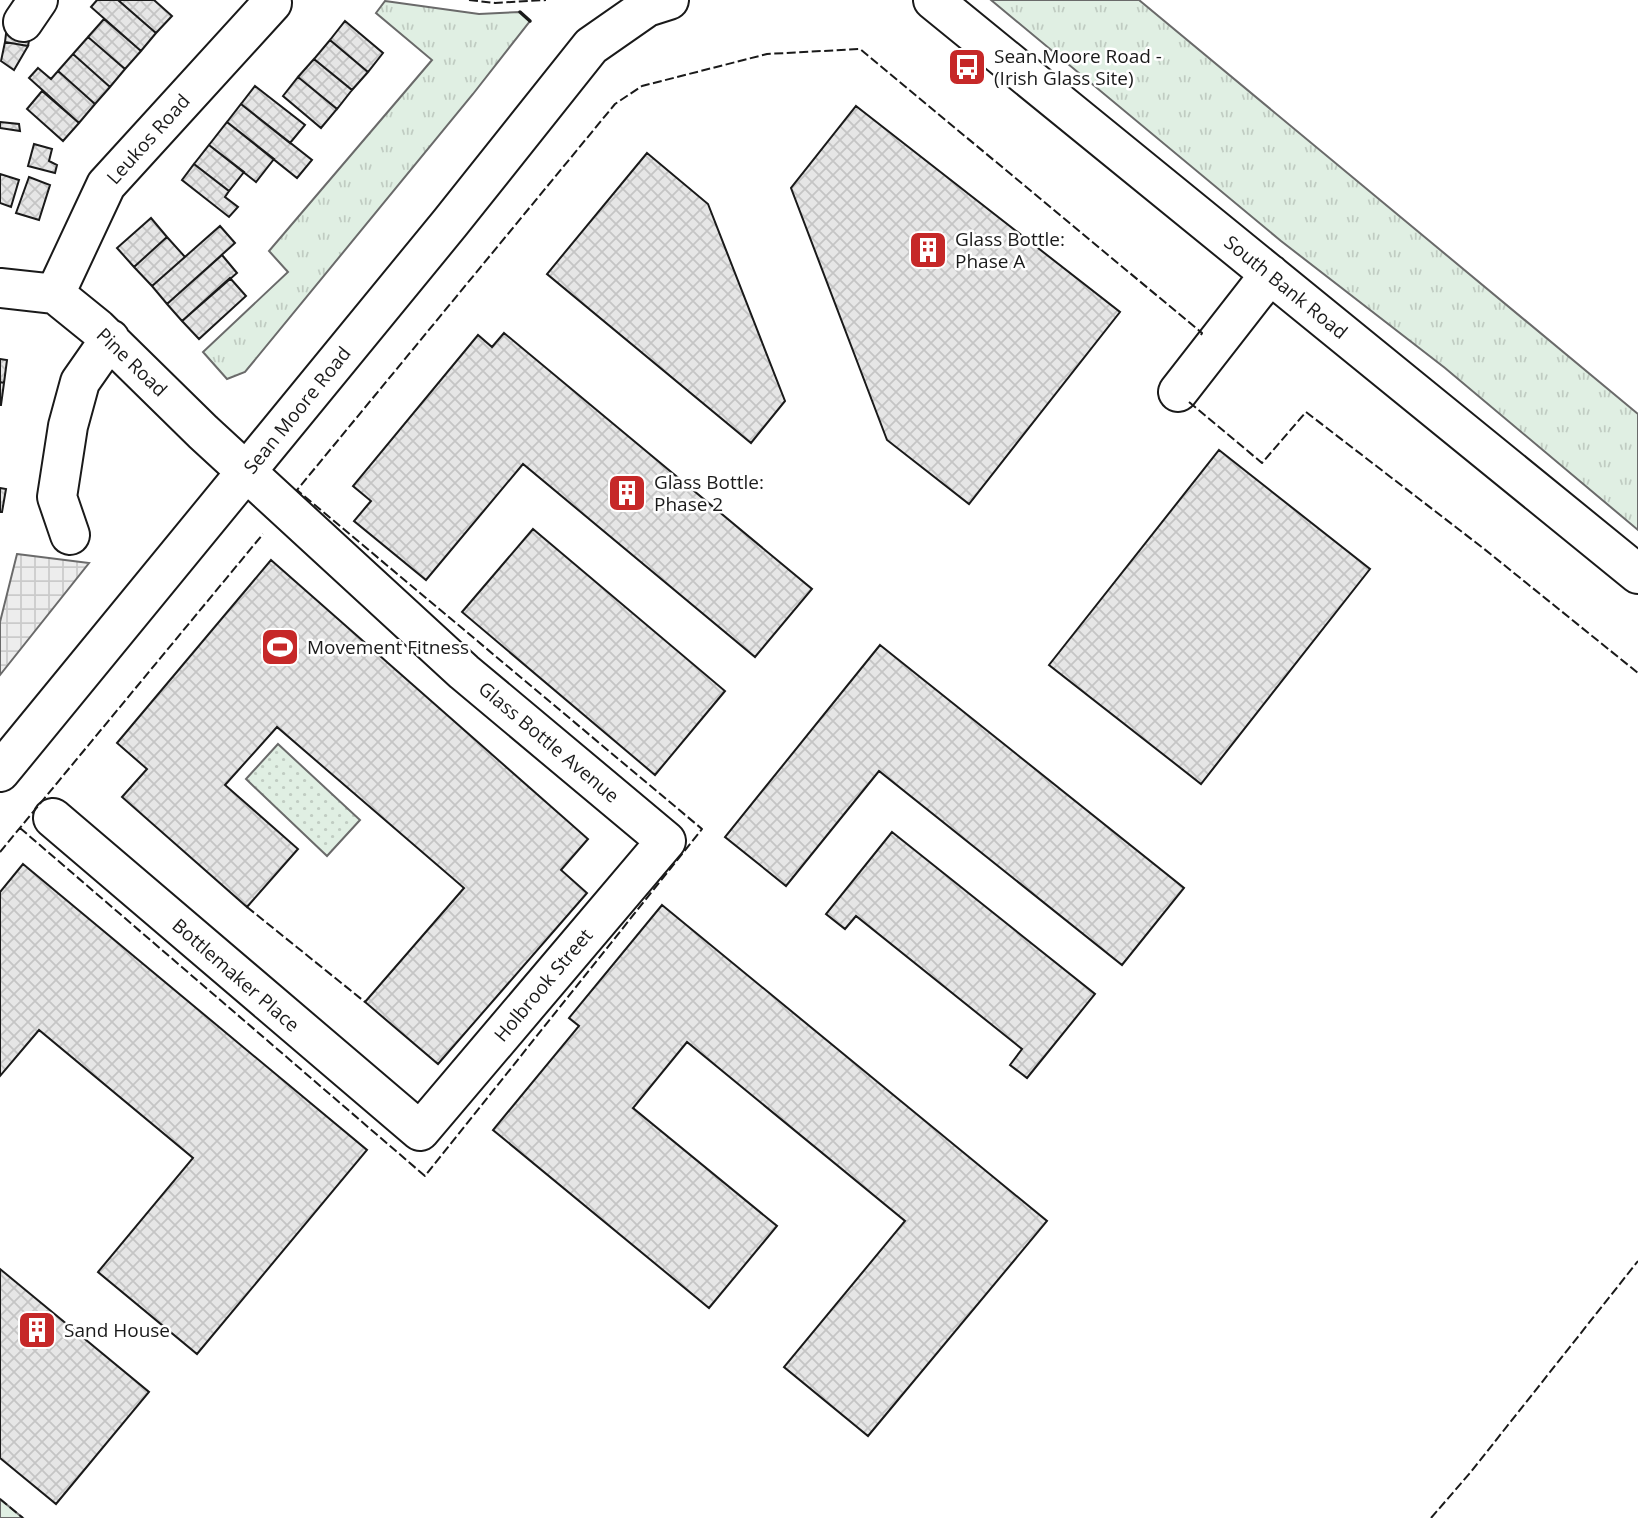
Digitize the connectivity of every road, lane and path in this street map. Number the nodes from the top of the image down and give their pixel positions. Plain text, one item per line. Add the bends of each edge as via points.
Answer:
1 (606, 0) edge
2 (669, 0) edge
3 (933, 0) edge
4 (272, 3) dead end
5 (591, 46) junction
6 (1270, 274) junction
7 (0, 288) edge
8 (55, 294) junction
9 (110, 339) junction
10 (1178, 392) dead end
11 (248, 471) junction
12 (70, 535) dead end
13 (1638, 574) edge
14 (0, 772) edge
15 (53, 818) dead end
16 (666, 841) joint
17 (420, 1131) joint

1 - 5 street, Sean Moore Road
2 - 5 street, Sean Moore Road via 647,7
3 - 6 street, South Bank Road
4 - 8 street, Leukos Road via 106,185
5 - 11 street, Sean Moore Road
6 - 10 street
6 - 13 street, South Bank Road
7 - 8 street
8 - 9 street, Pine Road
9 - 11 street, Pine Road
9 - 12 street via 80,382 68,426 57,497
11 - 14 street, Sean Moore Road
11 - 16 street, Glass Bottle Avenue via 464,671
15 - 17 street, Bottlemaker Place
16 - 17 street, Holbrook Street

